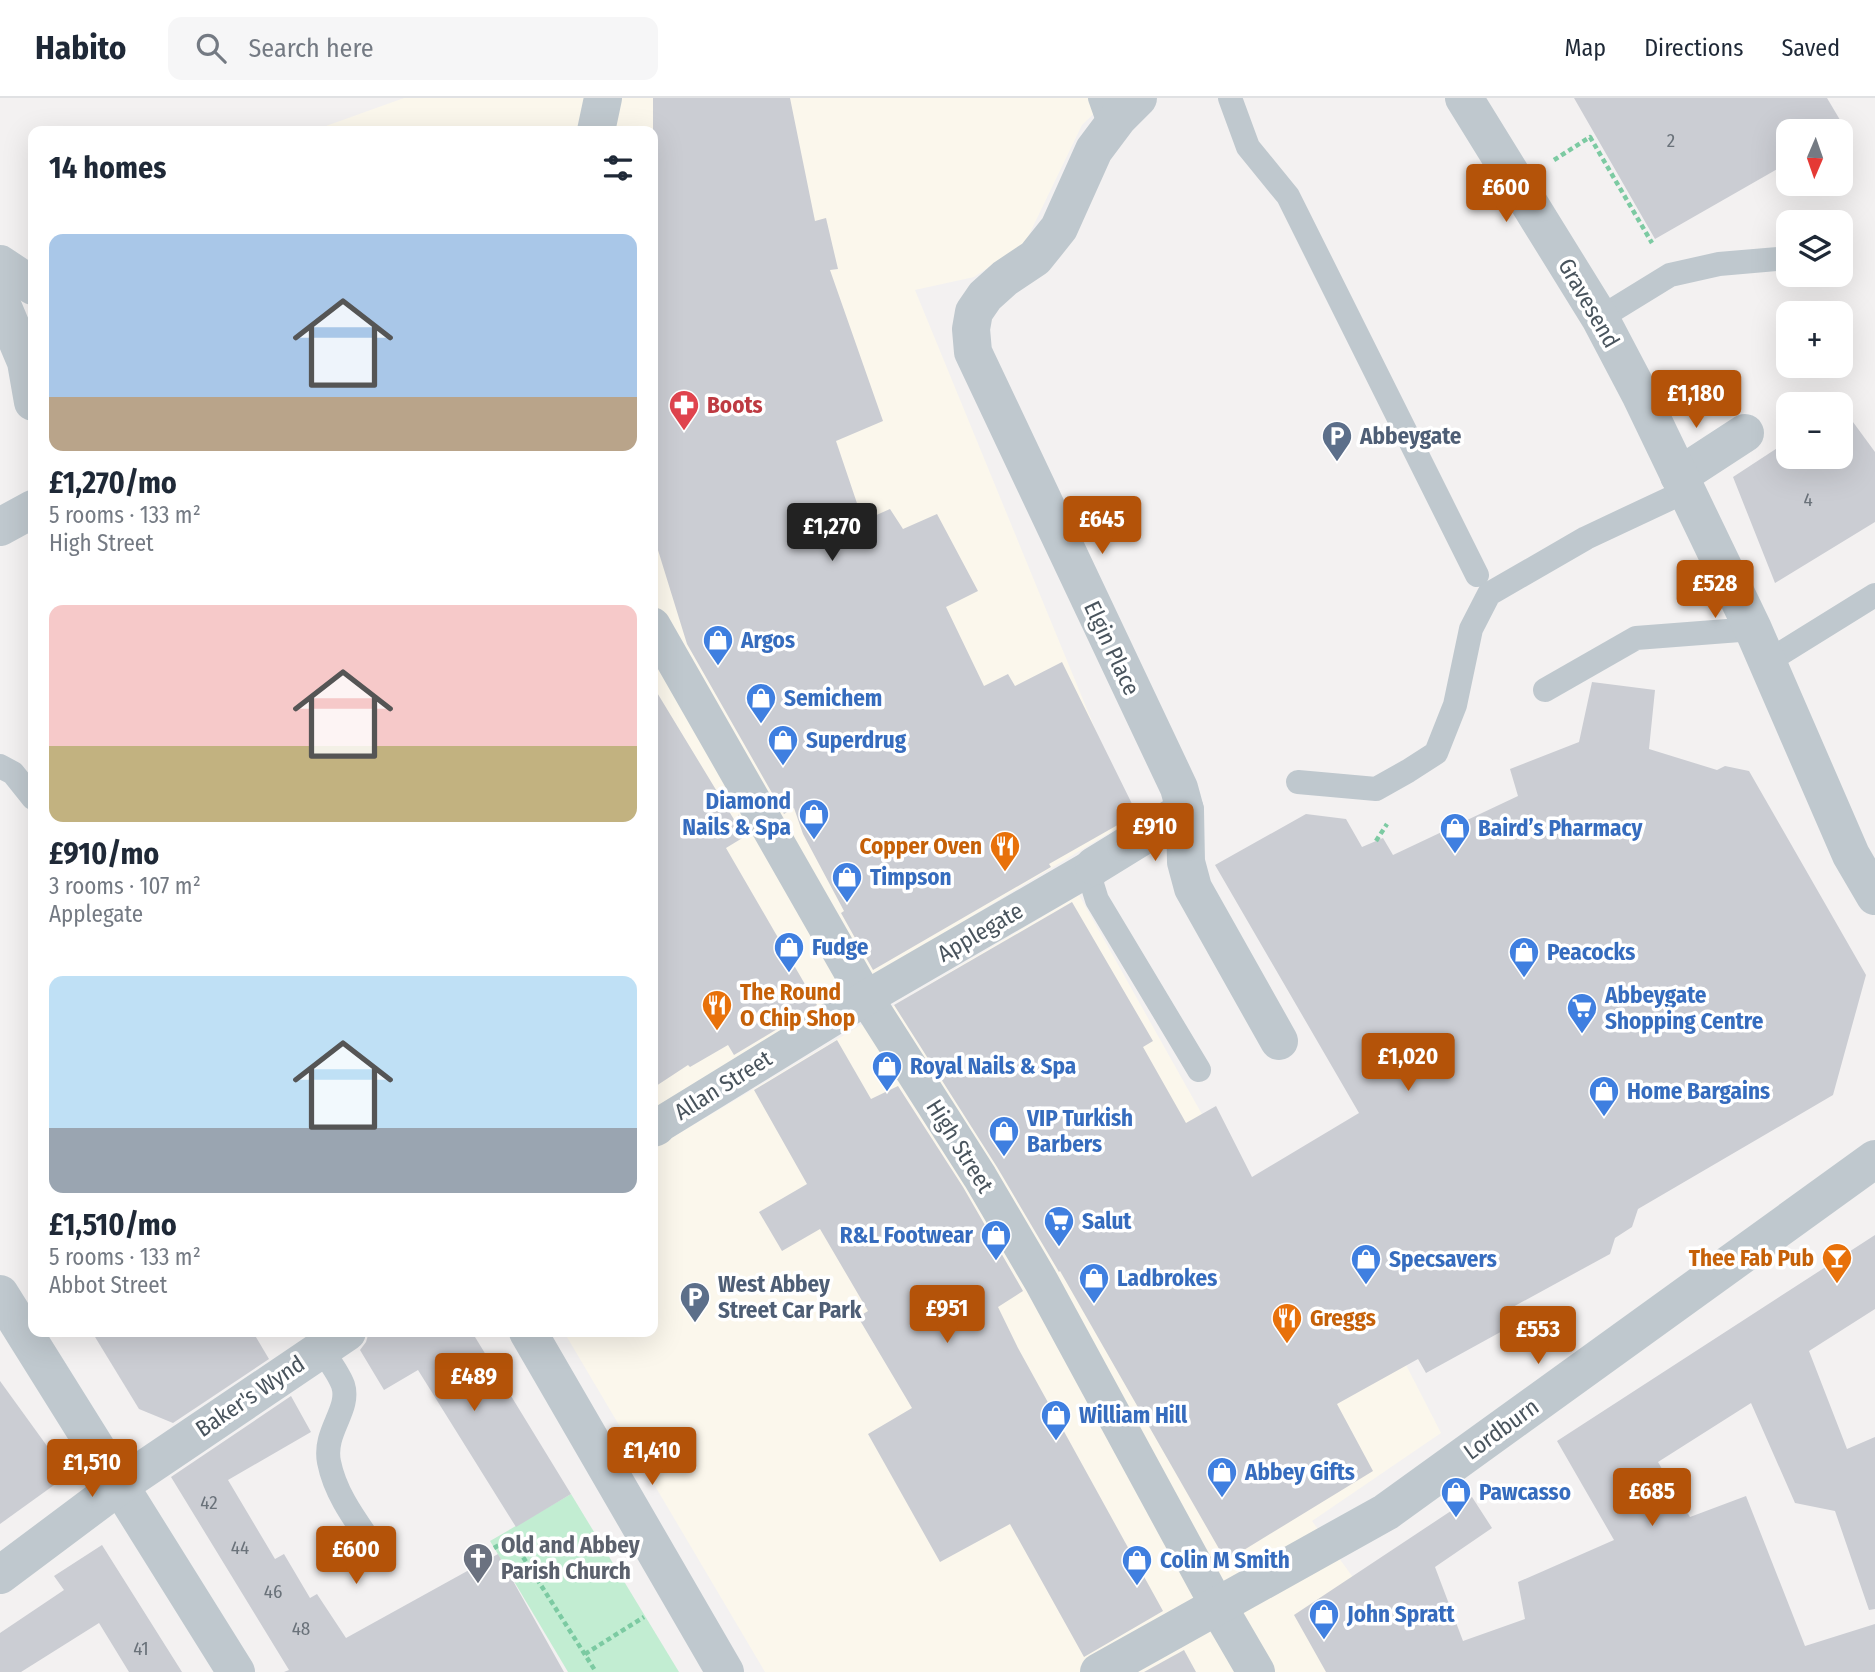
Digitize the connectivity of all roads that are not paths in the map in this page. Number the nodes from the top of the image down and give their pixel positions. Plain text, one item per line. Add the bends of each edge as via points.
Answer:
1 (603, 98) edge
2 (1138, 98) edge
3 (1230, 98) edge
4 (1464, 98) edge
5 (1105, 113) edge
6 (597, 126) edge
7 (1776, 259) edge
8 (0, 264) edge
9 (28, 283) edge
10 (0, 300) edge
11 (1600, 318) junction
12 (28, 373) edge
13 (1745, 433) dead end
14 (1683, 483) junction
15 (28, 512) edge
16 (0, 527) edge
17 (1477, 575) dead end
18 (1875, 595) edge
19 (658, 634) edge
20 (1760, 645) junction
21 (1545, 691) dead end
22 (0, 766) edge
23 (1298, 782) dead end
24 (28, 792) edge
25 (1185, 810) junction
26 (1094, 866) junction
27 (1875, 896) edge
28 (866, 998) junction
29 (1279, 1041) dead end
30 (1199, 1070) dead end
31 (658, 1126) edge
32 (1875, 1159) edge
33 (0, 1294) edge
34 (531, 1337) edge
35 (334, 1340) edge
36 (118, 1486) junction
37 (380, 1556) dead end
38 (0, 1574) edge
39 (1217, 1605) junction
40 (236, 1672) edge
41 (725, 1672) edge
42 (1099, 1672) edge
43 (1256, 1672) edge

1 - 6 street
2 - 5 street, Elgin Place
3 - 17 lane via 1248,147 1288,197
4 - 11 street, Gravesend
5 - 25 street, Elgin Place via 1094,150 1059,228 1035,258 1005,278 974,312 973,352 1179,788
7 - 11 lane via 1719,264 1670,275
8 - 9 street
10 - 12 street
11 - 14 street, Gravesend
13 - 14 street
14 - 20 street, Gravesend
14 - 23 lane via 1489,594 1471,629 1455,705 1436,753 1376,789
15 - 16 street
18 - 20 lane
19 - 28 street, High Street
20 - 21 lane via 1636,638
20 - 27 street, Gravesend via 1851,855
22 - 24 lane via 13,773
25 - 26 street, Applegate
25 - 29 street, Elgin Place via 1185,863 1193,888
26 - 28 street, Applegate
26 - 30 lane via 1092,884 1097,900
28 - 31 street, Allan Street
28 - 39 street, High Street via 1027,1258
32 - 39 street, Lordburn via 1386,1512
33 - 36 street
34 - 41 street
35 - 36 street, Baker's Wynd
35 - 37 lane via 345,1402 328,1442 329,1461 336,1489
36 - 38 street, Baker's Wynd
36 - 40 street
39 - 42 street, Lordburn
39 - 43 street, High Street

